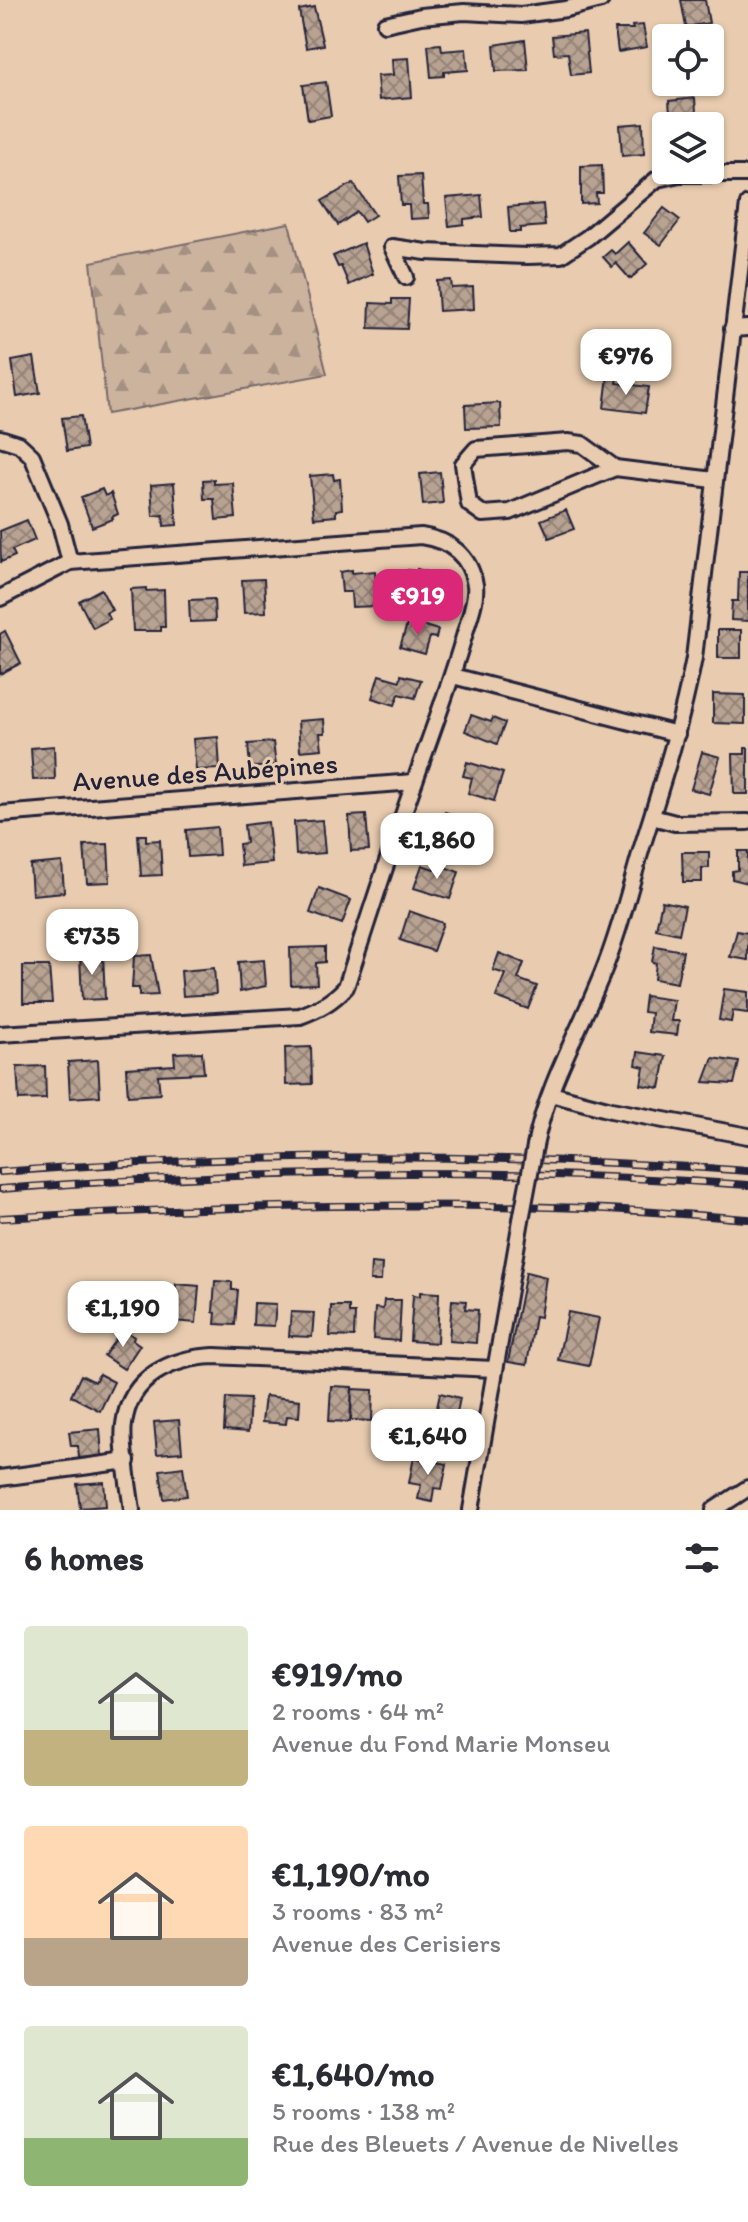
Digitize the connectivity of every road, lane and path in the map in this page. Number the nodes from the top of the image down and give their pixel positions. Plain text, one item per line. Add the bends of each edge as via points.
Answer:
1 (601, 0) edge
2 (385, 24) dead end
3 (748, 174) edge
4 (748, 204) edge
5 (406, 277) dead end
6 (748, 328) edge
7 (732, 329) junction
8 (0, 438) edge
9 (615, 468) junction
10 (714, 480) junction
11 (70, 562) junction
12 (0, 598) edge
13 (453, 676) junction
14 (677, 734) junction
15 (414, 782) junction
16 (0, 814) edge
17 (652, 817) junction
18 (748, 822) edge
19 (0, 1034) edge
20 (551, 1094) junction
21 (748, 1136) edge
22 (494, 1369) junction
23 (127, 1461) junction
24 (0, 1478) edge
25 (748, 1488) edge
26 (132, 1510) edge
27 (471, 1510) edge
28 (714, 1510) edge

1 - 2 street via 521,15 464,12
3 - 5 street via 657,179 561,255 392,247
4 - 7 street
6 - 7 street
7 - 10 street
8 - 11 street via 19,444 32,456
9 - 9 street via 582,444 568,442 483,447 463,464 469,504 493,515
9 - 10 street
10 - 14 street via 694,658
11 - 12 street
11 - 13 street via 438,538 465,558 475,589
13 - 14 street
13 - 15 street
14 - 17 street
15 - 16 street, Avenue des Aubépines
15 - 19 street via 346,987 321,1008 300,1016
17 - 18 street via 675,823
17 - 20 street via 609,956
20 - 21 street
20 - 22 street, bridge via 539,1126
22 - 23 street via 189,1357 162,1367 130,1402 123,1424
22 - 27 street
23 - 24 street
23 - 26 street
25 - 28 street

